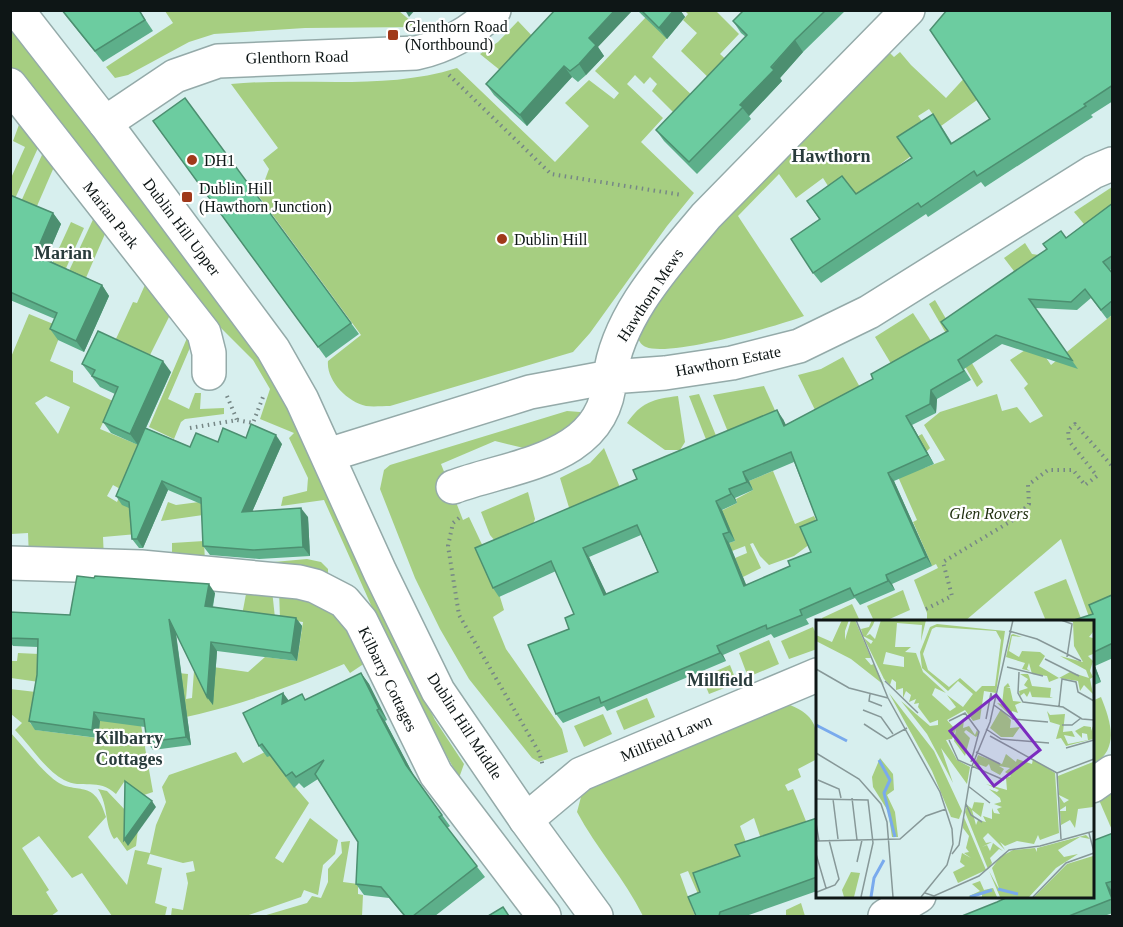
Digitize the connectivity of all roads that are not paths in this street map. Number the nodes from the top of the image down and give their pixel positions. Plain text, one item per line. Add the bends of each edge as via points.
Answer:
1 (17, 10) edge
2 (494, 10) edge
3 (908, 10) edge
4 (13, 94) edge
5 (105, 123) junction
6 (1113, 164) edge
7 (209, 373) dead end
8 (610, 377) junction
9 (328, 455) junction
10 (460, 501) road end
11 (10, 563) edge
12 (816, 675) edge
13 (1113, 772) edge
14 (1093, 785) edge
15 (526, 820) junction
16 (917, 897) edge
17 (544, 916) edge
18 (596, 916) edge
19 (885, 916) edge

1 - 5 street, Dublin Hill Upper
2 - 5 street, Glenthorn Road via 469,33 441,47 416,53 242,58 195,67 156,87
3 - 8 street, Hawthorn Mews via 706,216 679,249 626,328 613,356
4 - 7 street, Marian Park via 204,333
5 - 9 street, Dublin Hill Upper via 273,349
6 - 8 street, Hawthorn Estate via 1085,177 869,312 808,343 732,363
8 - 9 street via 530,392
8 - 10 street via 609,398 588,433
9 - 15 street, Dublin Hill Middle via 438,691
11 - 17 street, Kilbarry Cottages via 141,567 274,579 315,586 344,601 361,621 436,774
12 - 15 street, Millfield Lawn via 581,774
13 - 14 street
15 - 18 street, Dublin Hill Middle
16 - 19 street

